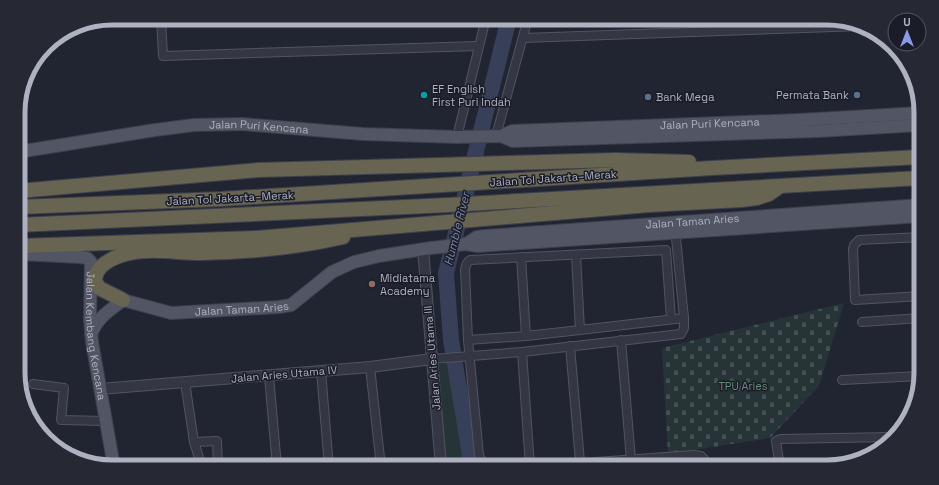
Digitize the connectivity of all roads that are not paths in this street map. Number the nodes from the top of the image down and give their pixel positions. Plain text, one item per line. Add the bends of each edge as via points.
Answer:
1 (162, 25) edge
2 (484, 25) edge
3 (526, 25) edge
4 (842, 27) edge
5 (523, 38) junction
6 (478, 46) junction
7 (914, 113) edge
8 (914, 125) edge
9 (496, 136) junction
10 (461, 137) junction
11 (25, 151) edge
12 (914, 157) edge
13 (712, 168) junction
14 (914, 178) edge
15 (780, 185) junction
16 (25, 190) edge
17 (914, 206) edge
18 (25, 207) edge
19 (914, 216) edge
20 (25, 225) edge
21 (388, 227) junction
22 (675, 228) junction
23 (914, 237) edge
24 (25, 246) edge
25 (427, 248) junction
26 (677, 249) junction
27 (666, 250) junction
28 (25, 254) edge
29 (576, 255) junction
30 (521, 257) junction
31 (914, 296) edge
32 (123, 300) junction
33 (684, 318) junction
34 (914, 318) edge
35 (671, 319) junction
36 (862, 322) dead end
37 (580, 330) junction
38 (91, 334) junction
39 (526, 336) junction
40 (468, 340) junction
41 (621, 340) junction
42 (570, 346) junction
43 (522, 352) junction
44 (466, 356) junction
45 (434, 359) junction
46 (370, 367) junction
47 (322, 371) junction
48 (269, 376) junction
49 (914, 376) edge
50 (842, 380) dead end
51 (185, 382) junction
52 (33, 384) dead end
53 (100, 389) junction
54 (105, 421) junction
55 (885, 437) edge
56 (194, 442) junction
57 (111, 460) edge
58 (200, 460) edge
59 (218, 460) edge
60 (276, 460) edge
61 (328, 460) edge
62 (380, 460) edge
63 (441, 460) edge
64 (481, 460) edge
65 (530, 460) edge
66 (580, 460) edge
67 (631, 460) joint
68 (704, 460) edge
69 (779, 460) edge

1 - 6 street via 163,56
2 - 6 street
3 - 5 street
4 - 5 street
5 - 9 street
6 - 10 street
7 - 9 main road, Jalan Puri Kencana via 512,131
8 - 9 main road, Jalan Puri Kencana via 513,141
9 - 10 main road, Jalan Puri Kencana
10 - 11 main road, Jalan Puri Kencana via 363,134 242,124 202,125
12 - 13 highway, Jalan Tol Jakarta–Merak
13 - 16 highway via 688,162 615,160 258,170
13 - 18 highway, Jalan Tol Jakarta–Merak via 221,199
14 - 15 highway, Jalan Tol Jakarta–Merak
15 - 20 highway, Jalan Tol Jakarta–Merak via 448,205
15 - 21 highway via 769,194 741,200 649,205
17 - 22 main road, Jalan Taman Aries
19 - 22 main road, Jalan Taman Aries
21 - 24 highway via 257,238
21 - 32 highway via 327,241 266,250 151,252 123,255 106,262 97,272 95,281 99,288
22 - 25 main road, Jalan Taman Aries via 478,246 464,244
22 - 26 street
23 - 31 street via 859,240 853,249 856,300
25 - 32 main road, Jalan Taman Aries via 354,262 332,272 291,304 279,307 170,313
25 - 45 street, Jalan Aries Utama III
26 - 27 street
26 - 33 street
27 - 29 street
27 - 35 street
28 - 38 main road, Jalan Kembang Kencana via 80,257 90,260
29 - 30 street
29 - 37 street
30 - 39 street
30 - 40 street via 470,260 467,263 465,269
32 - 38 main road via 102,316
33 - 35 street
33 - 41 street, Jalan Aries Utama IV via 683,332 676,335
34 - 36 street
35 - 37 street
37 - 39 street
38 - 53 main road, Jalan Kembang Kencana
39 - 40 street
40 - 44 street
41 - 42 street, Jalan Aries Utama IV
41 - 67 street
42 - 43 street, Jalan Aries Utama IV
42 - 66 street
43 - 44 street, Jalan Aries Utama IV
43 - 65 street
44 - 45 street, Jalan Aries Utama IV
44 - 64 street
45 - 46 street, Jalan Aries Utama IV
45 - 63 street, Jalan Aries Utama III
46 - 47 street, Jalan Aries Utama IV
46 - 62 street
47 - 48 street, Jalan Aries Utama IV
47 - 61 street
48 - 51 street, Jalan Aries Utama IV
48 - 60 street
49 - 50 street
51 - 53 street, Jalan Aries Utama IV
51 - 56 street
52 - 54 street via 64,388 61,420
53 - 54 main road, Jalan Kembang Kencana
54 - 57 main road, Jalan Kembang Kencana
55 - 69 street via 780,439 776,441
56 - 58 street
56 - 59 street via 217,440
67 - 68 street via 694,456 701,456

